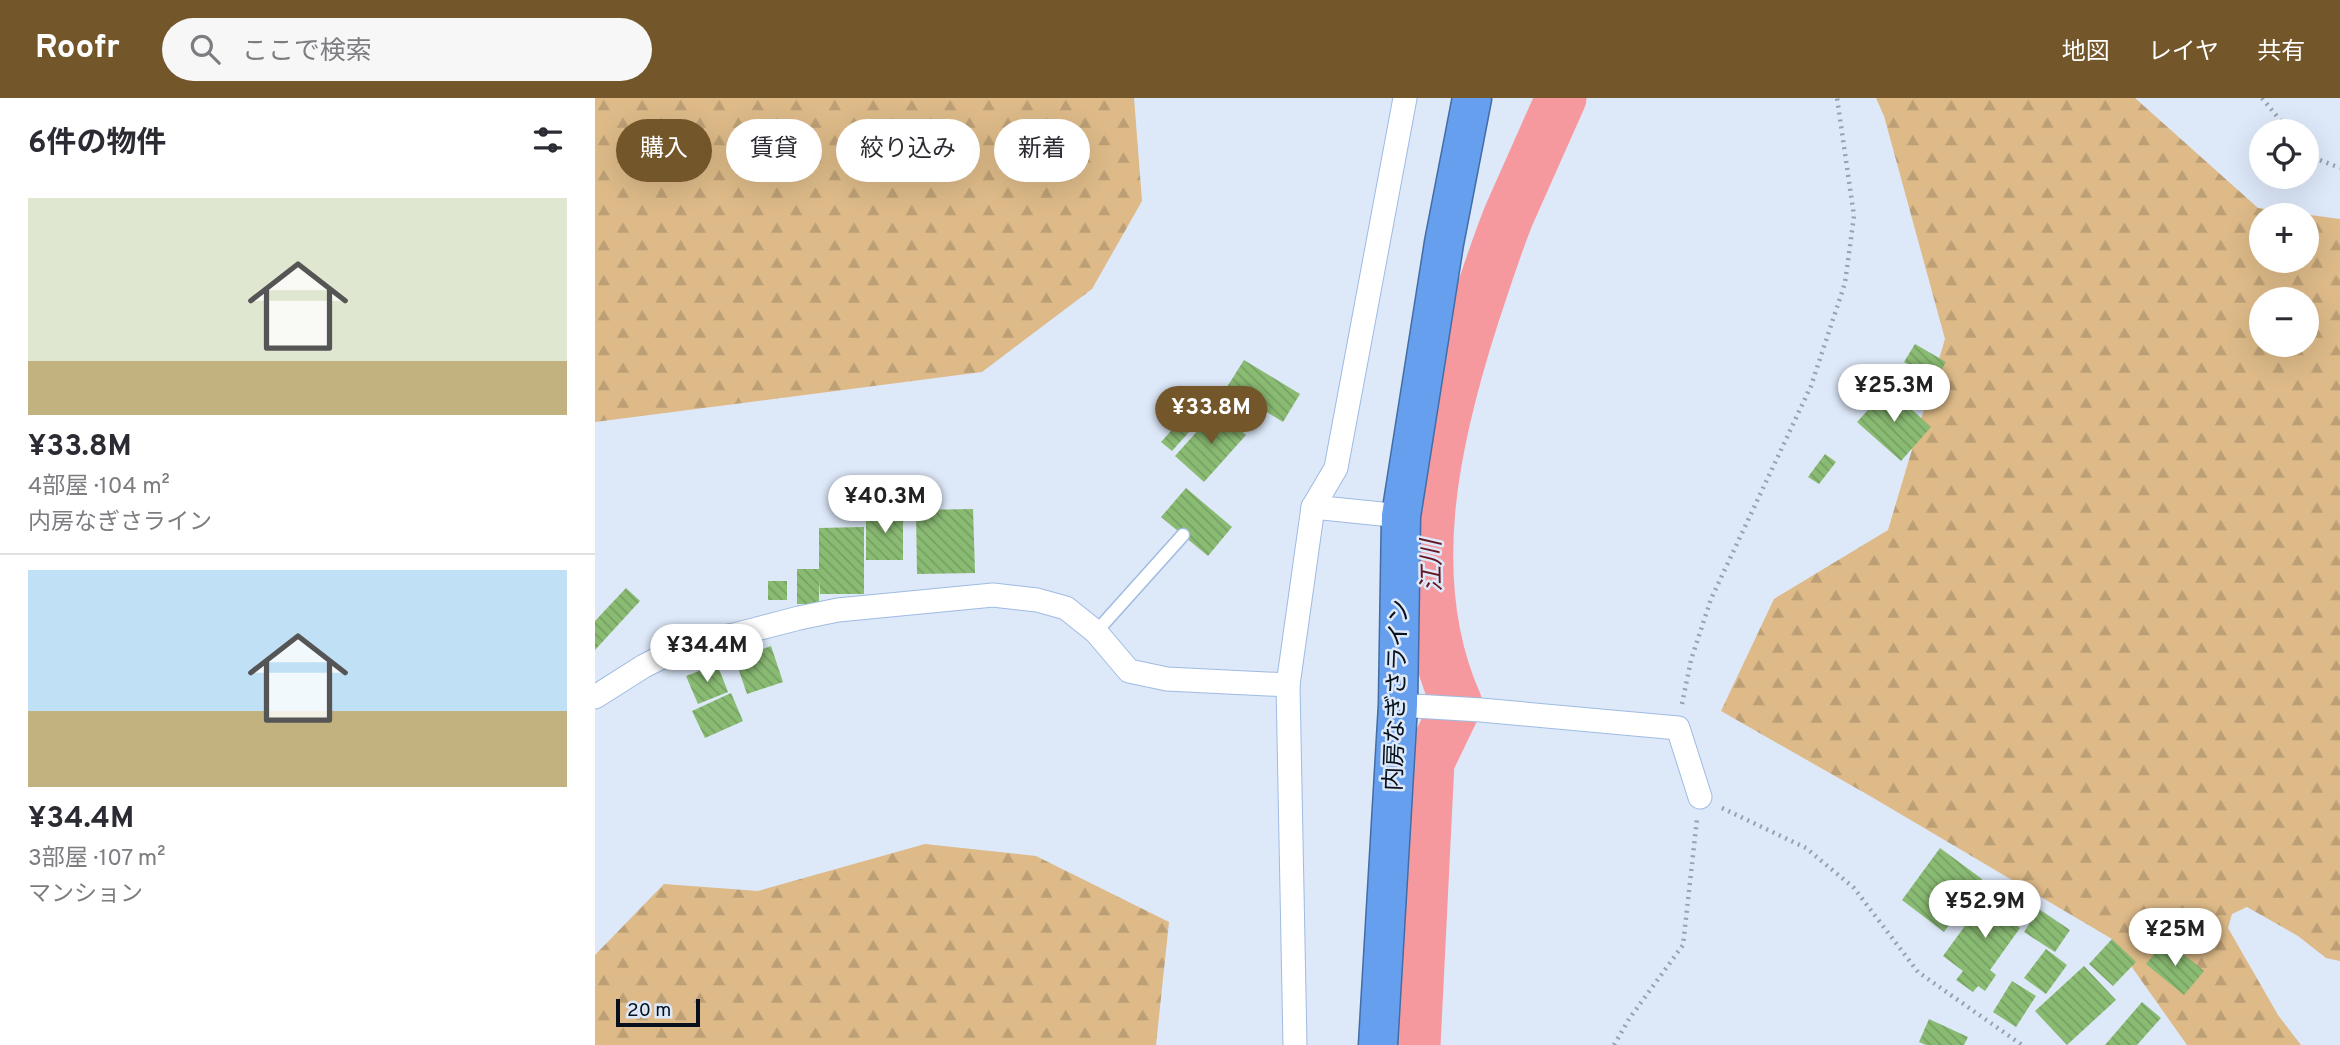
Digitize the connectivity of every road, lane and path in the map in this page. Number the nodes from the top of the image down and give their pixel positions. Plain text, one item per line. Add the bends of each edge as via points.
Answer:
1 (1405, 98) edge
2 (1472, 98) edge
3 (1837, 98) edge
4 (2262, 98) edge
5 (2279, 119) edge
6 (2319, 160) edge
7 (2340, 168) edge
8 (1313, 507) junction
9 (1401, 516) junction
10 (1182, 535) dead end
11 (1097, 632) junction
12 (1288, 685) junction
13 (595, 697) edge
14 (1398, 705) junction
15 (1678, 728) junction
16 (1699, 797) junction
17 (1295, 1045) edge
18 (1378, 1045) edge
19 (1614, 1045) edge
20 (2022, 1045) edge

1 - 8 street via 1336,468
2 - 9 highway, 内房なぎさライン
3 - 15 path via 1854,216 1845,283 1811,386 1711,599 1691,660
4 - 5 path
6 - 7 path
8 - 9 street
8 - 12 street
9 - 14 highway, 内房なぎさライン
10 - 11 lane
11 - 12 street via 1129,671 1167,679
11 - 13 street via 1066,608 993,595 838,610 694,641
12 - 17 street
14 - 15 street
14 - 18 highway, 内房なぎさライン
15 - 16 street
16 - 19 path via 1683,944
16 - 20 path via 1806,848 1854,888 1918,972

